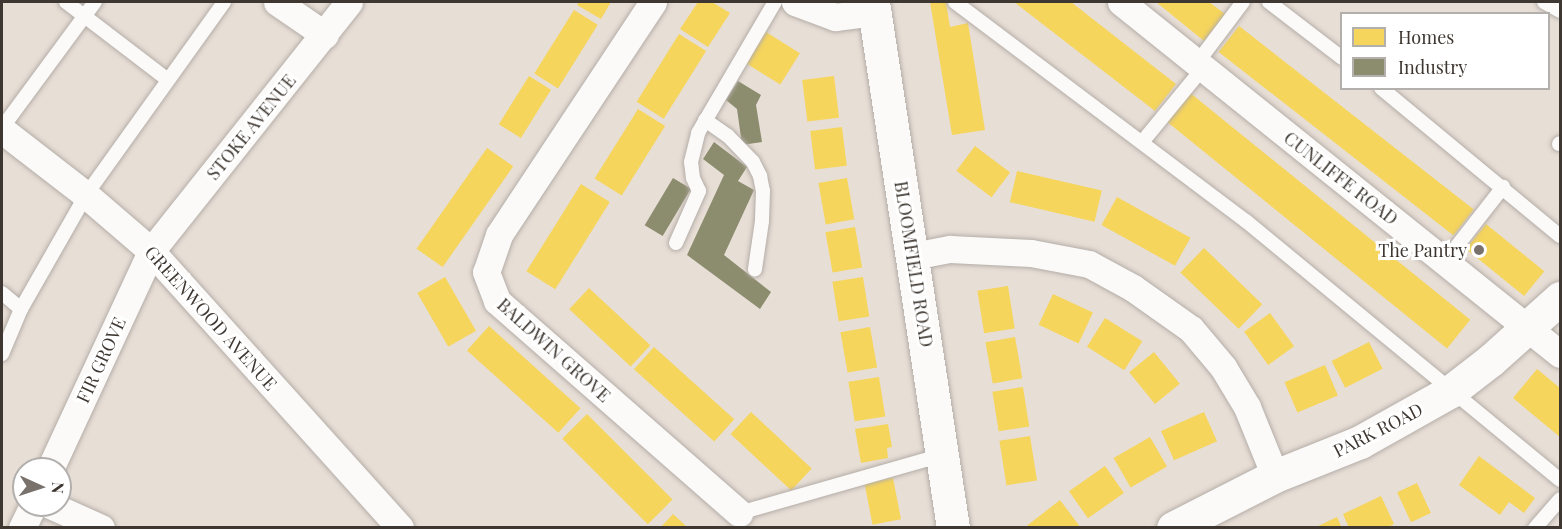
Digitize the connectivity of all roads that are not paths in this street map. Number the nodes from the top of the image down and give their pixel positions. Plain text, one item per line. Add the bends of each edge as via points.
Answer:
1 (66, 2) edge
2 (94, 2) edge
3 (224, 2) edge
4 (277, 2) edge
5 (349, 2) edge
6 (653, 2) edge
7 (775, 2) edge
8 (795, 2) edge
9 (955, 2) edge
10 (1121, 2) edge
11 (1243, 2) edge
12 (1269, 2) edge
13 (1544, 2) edge
14 (874, 7) edge
15 (1560, 11) edge
16 (84, 15) junction
17 (325, 35) junction
18 (1340, 57) edge
19 (1200, 66) junction
20 (168, 80) junction
21 (1383, 90) edge
22 (705, 120) junction
23 (2, 129) edge
24 (1143, 141) junction
25 (1503, 187) junction
26 (86, 195) junction
27 (1560, 236) edge
28 (676, 243) dead end
29 (151, 251) junction
30 (913, 256) junction
31 (1446, 260) junction
32 (755, 269) dead end
33 (2, 293) edge
34 (1560, 297) edge
35 (21, 309) junction
36 (1528, 327) junction
37 (2, 354) edge
38 (1560, 354) edge
39 (1451, 391) junction
40 (942, 455) junction
41 (56, 457) edge
42 (1275, 476) junction
43 (1560, 480) edge
44 (1560, 499) edge
45 (739, 513) joint
46 (72, 515) edge
47 (101, 528) edge
48 (400, 528) edge
49 (953, 528) edge
50 (1173, 528) edge
51 (1535, 528) edge

1 - 16 lane
2 - 16 lane
3 - 20 lane
4 - 17 street
5 - 17 street, STOKE AVENUE
6 - 45 street, BALDWIN GROVE via 499,235 486,272 497,301
7 - 22 lane
8 - 14 street via 835,17
9 - 24 lane
10 - 19 street, CUNLIFFE ROAD
11 - 19 lane
12 - 18 lane
13 - 15 lane
14 - 30 street, BLOOMFIELD ROAD
16 - 20 lane
16 - 23 lane
17 - 29 street, STOKE AVENUE
19 - 24 lane
19 - 31 street, CUNLIFFE ROAD
20 - 26 lane
21 - 25 lane
22 - 28 lane via 691,162 698,196
22 - 32 lane via 728,136 753,162 760,176 762,221
23 - 26 street, GREENWOOD AVENUE
24 - 39 lane
25 - 27 lane
25 - 31 lane
26 - 29 street, GREENWOOD AVENUE
26 - 35 lane
29 - 41 street, FIR GROVE
29 - 48 street, GREENWOOD AVENUE
30 - 40 street, BLOOMFIELD ROAD
30 - 42 street via 950,249 1049,256 1089,264 1133,288 1191,329 1223,367 1246,407
31 - 36 street, CUNLIFFE ROAD
33 - 35 lane
34 - 36 street, PARK ROAD
35 - 37 lane
36 - 38 street, CUNLIFFE ROAD
36 - 39 street, PARK ROAD
39 - 42 street, PARK ROAD via 1360,442
39 - 43 lane
40 - 45 lane
40 - 49 street, BLOOMFIELD ROAD
42 - 50 street, PARK ROAD
44 - 51 lane
46 - 47 street

